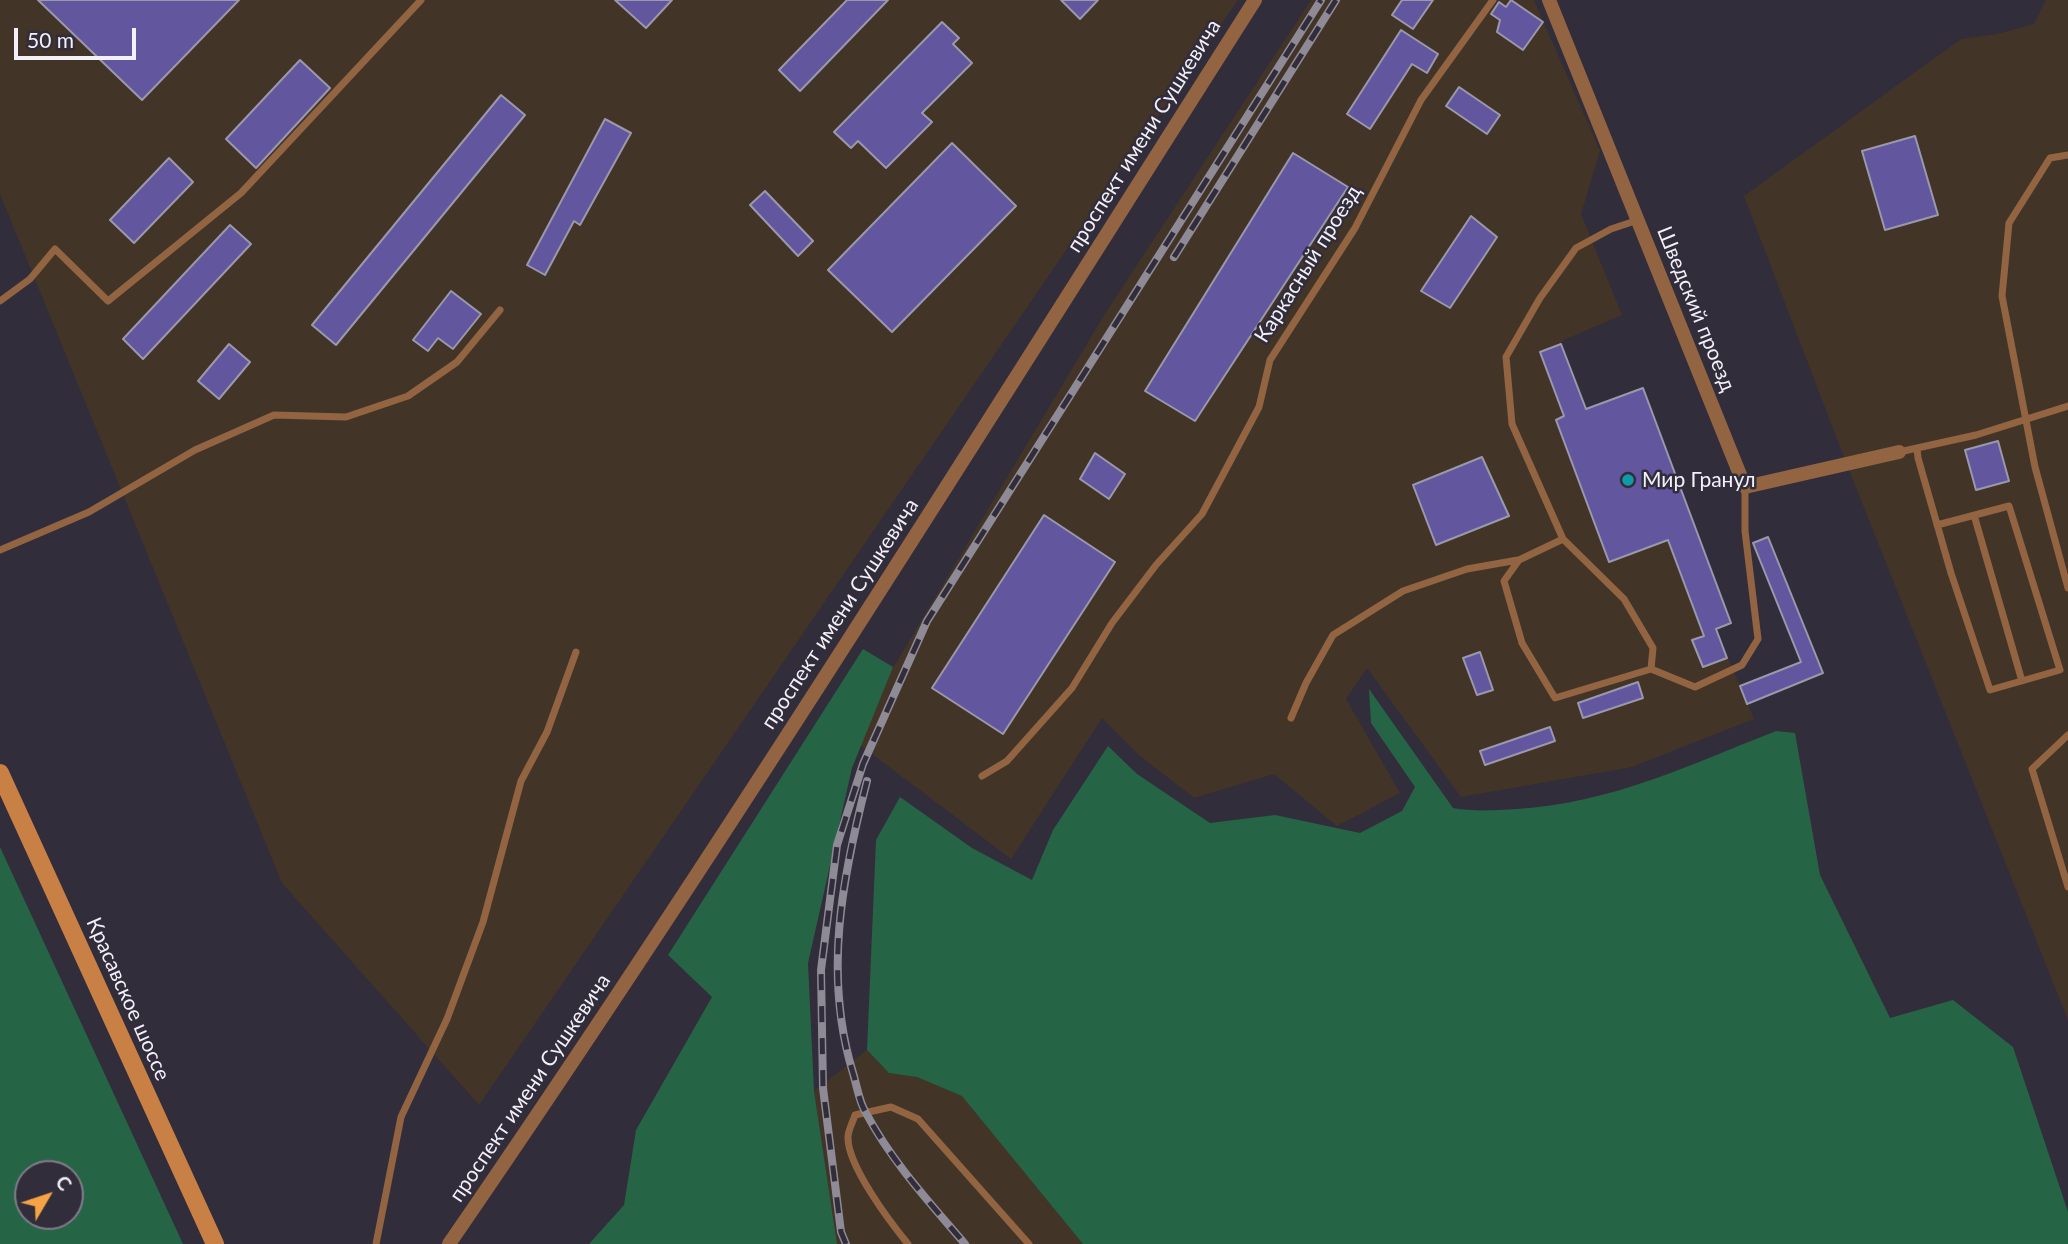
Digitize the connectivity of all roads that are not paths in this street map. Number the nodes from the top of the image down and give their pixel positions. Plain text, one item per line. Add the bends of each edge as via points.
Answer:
1 (421, 0) edge
2 (1255, 0) edge
3 (1493, 0) edge
4 (1549, 0) edge
5 (2068, 155) edge
6 (1638, 220) junction
7 (0, 301) edge
8 (500, 310) dead end
9 (2068, 406) edge
10 (2025, 418) junction
11 (1917, 448) junction
12 (1899, 452) joint
13 (1745, 488) junction
14 (1974, 515) junction
15 (1937, 525) junction
16 (1563, 539) junction
17 (0, 550) edge
18 (1519, 560) junction
19 (2068, 588) edge
20 (576, 652) dead end
21 (1651, 669) junction
22 (2022, 681) junction
23 (1291, 719) dead end
24 (2068, 735) edge
25 (0, 773) edge
26 (982, 776) dead end
27 (2068, 887) edge
28 (215, 1244) edge
29 (376, 1244) edge
30 (449, 1244) edge
31 (908, 1244) edge
32 (1029, 1244) edge

1 - 7 lane via 241,193 108,301 55,249 30,279
2 - 30 street, проспект имени Сушкевича via 847,643 579,1056
3 - 26 lane, Каркасный проезд via 1421,100 1355,228 1270,360 1259,407 1202,514 1141,584 1072,688 1007,761
4 - 6 street, Шведский проезд
5 - 10 lane via 2050,158 2010,223 2002,296
6 - 13 street, Шведский проезд
6 - 16 lane via 1576,248 1506,357 1512,424
8 - 17 lane via 457,362 408,396 346,417 274,415 195,450 89,512
9 - 10 lane
10 - 11 lane
10 - 19 lane
11 - 12 lane
11 - 15 lane
12 - 13 street
13 - 21 lane via 1745,531 1758,639 1742,665 1695,687
14 - 15 lane
14 - 22 lane
14 - 22 lane via 2009,506 2060,670
15 - 22 lane via 1990,690
16 - 18 lane
16 - 21 lane via 1624,600 1653,648
18 - 21 lane via 1503,581 1522,643 1555,698
18 - 23 lane via 1466,569 1403,591 1333,635
20 - 29 lane via 547,732 521,781 483,922 447,1019 401,1117
24 - 27 lane via 2032,769
25 - 28 street, Красавское шоссе
31 - 32 lane via 859,1172 848,1137 855,1115 891,1107 918,1119

